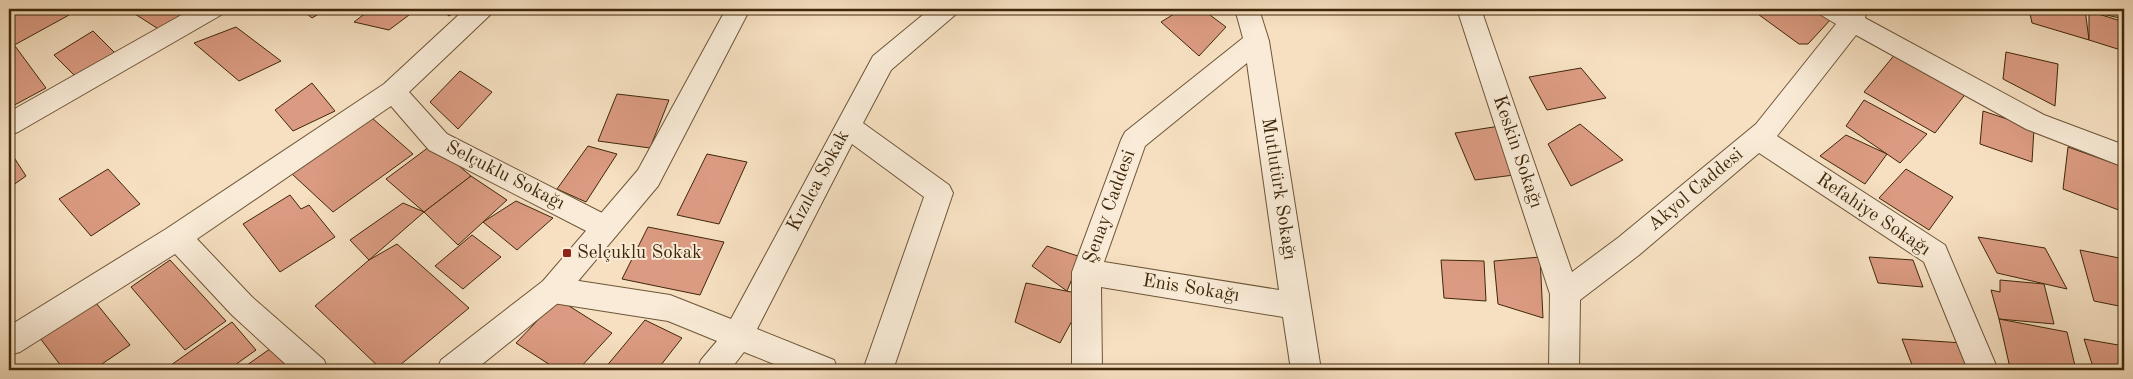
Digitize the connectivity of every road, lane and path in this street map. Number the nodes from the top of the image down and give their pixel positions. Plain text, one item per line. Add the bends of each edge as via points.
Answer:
1 (212, 9) edge
2 (481, 9) edge
3 (738, 9) edge
4 (946, 9) edge
5 (1247, 9) edge
6 (1469, 9) edge
7 (1846, 13) edge
8 (1256, 41) junction
9 (393, 91) junction
10 (9, 125) edge
11 (848, 126) junction
12 (1758, 138) junction
13 (2124, 156) edge
14 (606, 228) junction
15 (176, 238) junction
16 (1086, 272) junction
17 (553, 290) junction
18 (1565, 294) junction
19 (1296, 306) junction
20 (738, 336) junction
21 (9, 342) edge
22 (313, 370) edge
23 (452, 370) edge
24 (712, 370) edge
25 (823, 370) edge
26 (878, 370) edge
27 (1087, 370) edge
28 (1306, 370) edge
29 (1564, 370) edge
30 (1983, 370) edge

1 - 10 street
2 - 9 street
3 - 14 street via 648,178
4 - 11 street, Kızılca Sokak via 882,63
5 - 8 street, Mutlutürk Sokağı
6 - 18 street, Keskin Sokağı
7 - 12 street, Akyol Caddesi
7 - 13 street via 2035,122
8 - 16 street, Şenay Caddesi via 1134,140
8 - 19 street, Mutlutürk Sokağı
9 - 14 street, Selçuklu Sokağı via 438,142
9 - 15 street
11 - 20 street, Kızılca Sokak
11 - 26 street via 939,193
12 - 18 street, Akyol Caddesi via 1629,246
12 - 30 street, Refahiye Sokağı via 1935,254
14 - 17 street
15 - 21 street
15 - 22 street via 242,306
16 - 19 street, Enis Sokağı
16 - 27 street, Şenay Caddesi
17 - 20 street via 670,308
17 - 23 street
18 - 29 street
19 - 28 street, Mutlutürk Sokağı
20 - 24 street, Kızılca Sokak
20 - 25 street

